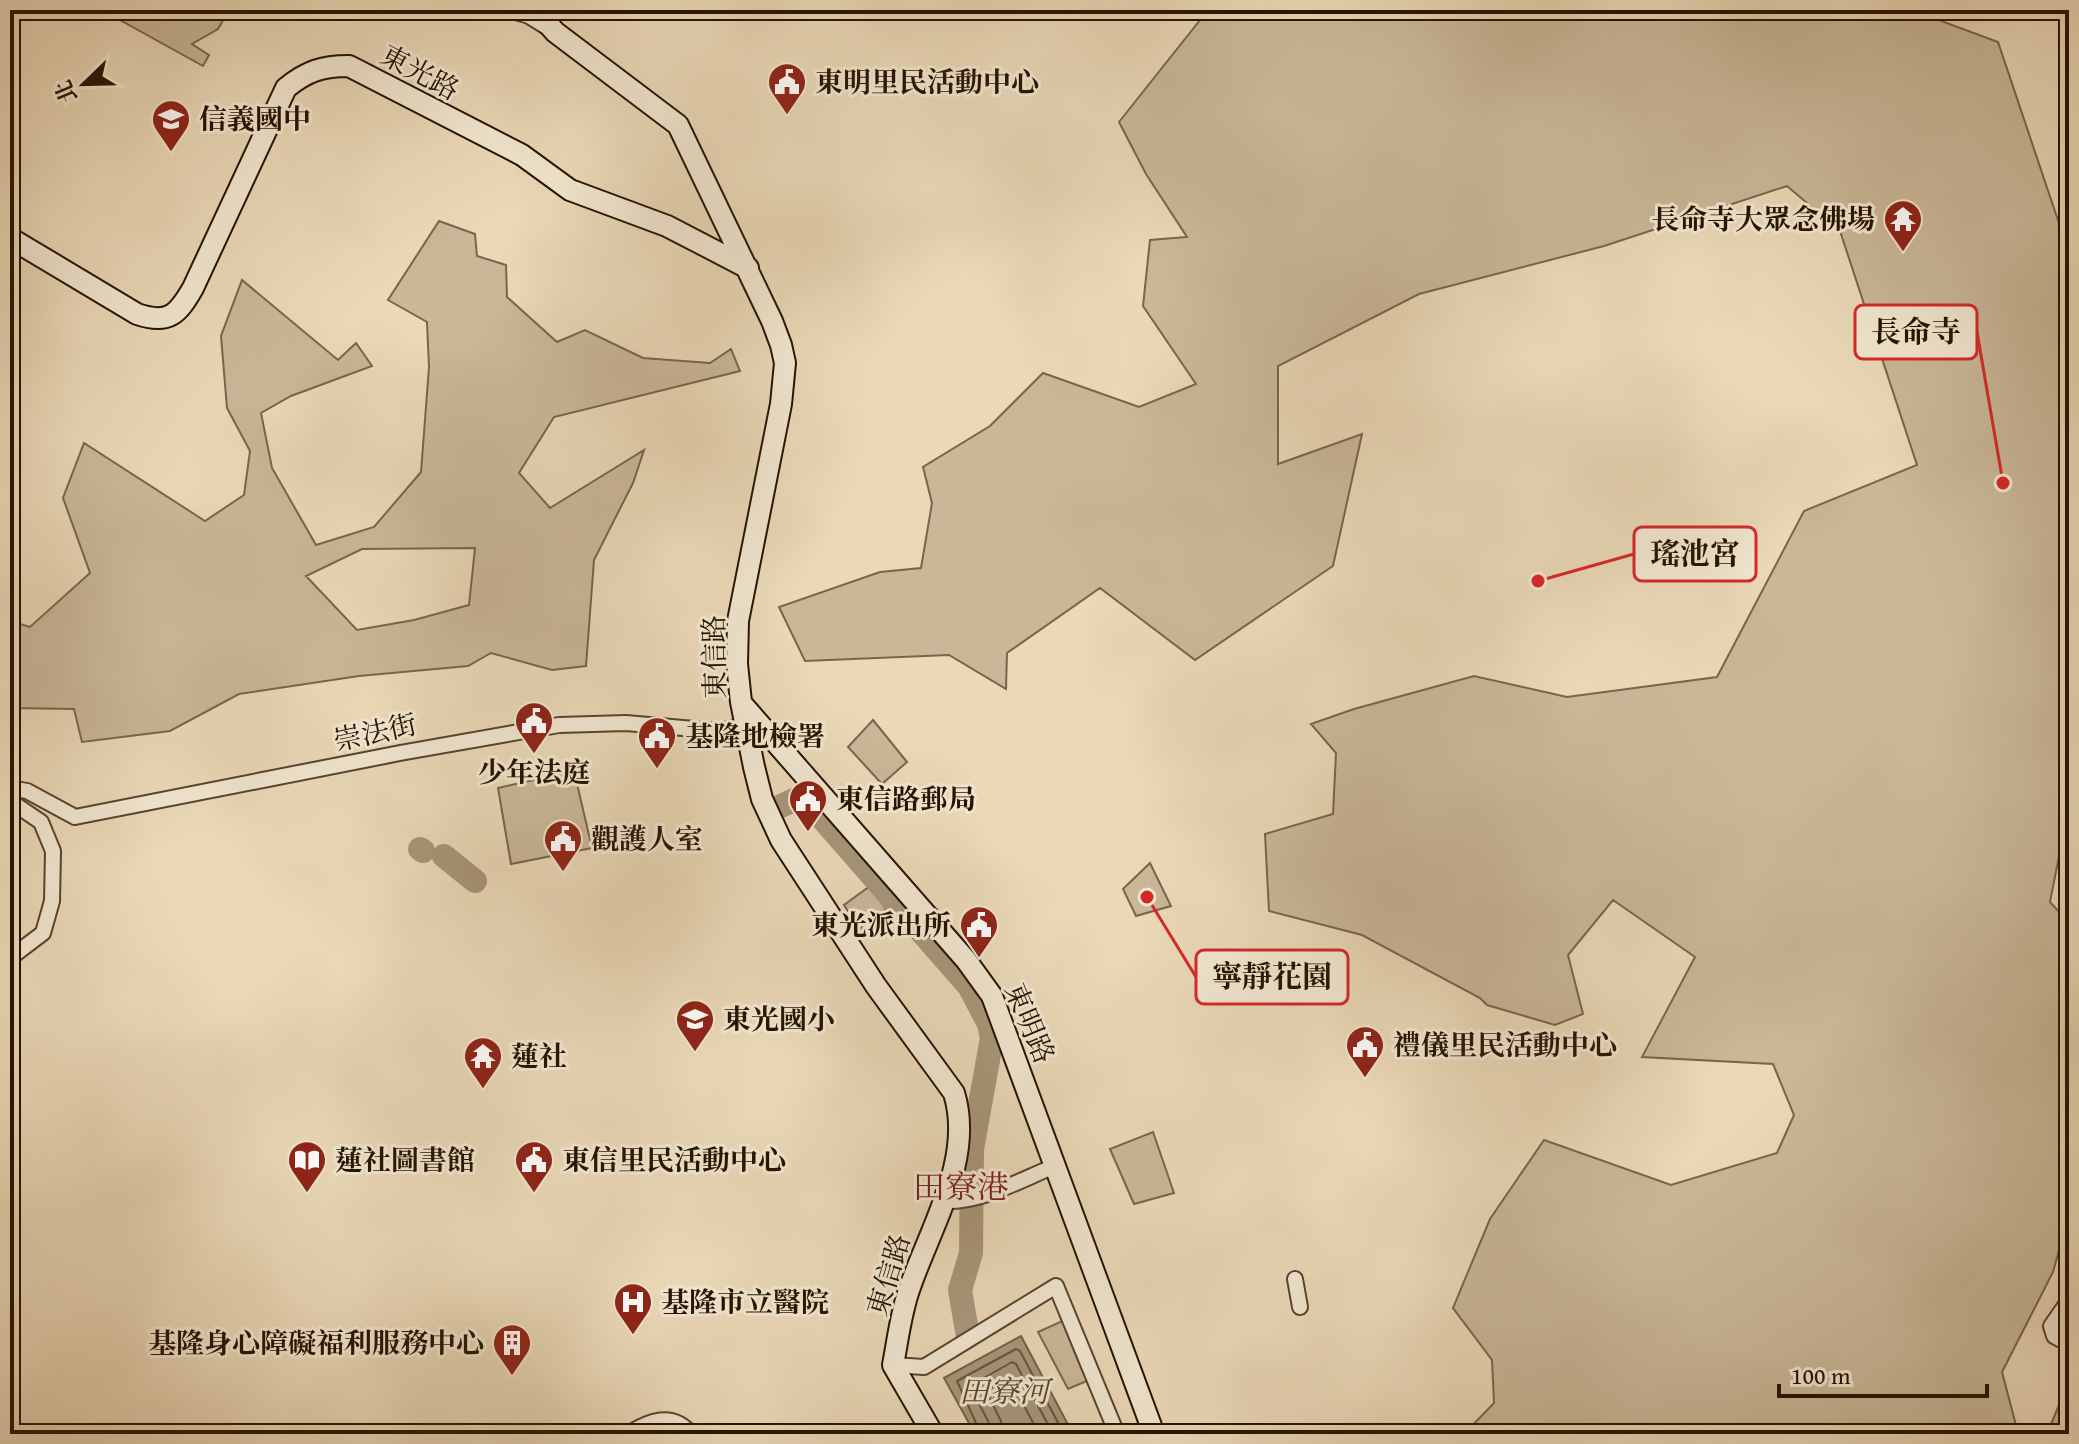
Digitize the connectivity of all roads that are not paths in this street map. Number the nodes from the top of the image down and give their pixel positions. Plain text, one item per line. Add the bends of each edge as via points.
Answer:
1 (509, 10) edge
2 (536, 10) edge
3 (555, 32) junction
4 (10, 238) edge
5 (748, 268) junction
6 (741, 702) joint
7 (752, 725) junction
8 (10, 788) edge
9 (10, 801) edge
10 (10, 958) edge
11 (1055, 1166) junction
12 (951, 1201) junction
13 (1295, 1279) dead end
14 (2069, 1300) edge
15 (1300, 1307) dead end
16 (2069, 1344) edge
17 (893, 1365) junction
18 (628, 1434) edge
19 (691, 1434) edge
20 (933, 1434) edge
21 (1117, 1434) edge
22 (1154, 1434) edge

1 - 3 street, 東信路
2 - 3 street
3 - 5 street, 東信路 via 678,125
4 - 5 street, 東光路 via 137,314 166,318 181,308 193,288 286,88 318,68 349,66 522,155 570,190 667,226
5 - 6 street, 東信路 via 785,363 738,621
6 - 7 street, 東明路
7 - 8 street, 崇法街 via 717,731 648,723 559,725 75,817 27,791
7 - 11 street, 東明路 via 966,960 992,996
7 - 12 street, 東信路 via 762,799 781,840 954,1093 961,1137
9 - 10 street via 41,822 53,851 52,901 43,933
11 - 12 street
11 - 22 street, 東明路
12 - 17 street, 東信路 via 908,1291
13 - 15 street
14 - 16 street via 2051,1326 2054,1336
17 - 20 street
17 - 21 street via 924,1367 1056,1286
18 - 19 street via 663,1419

